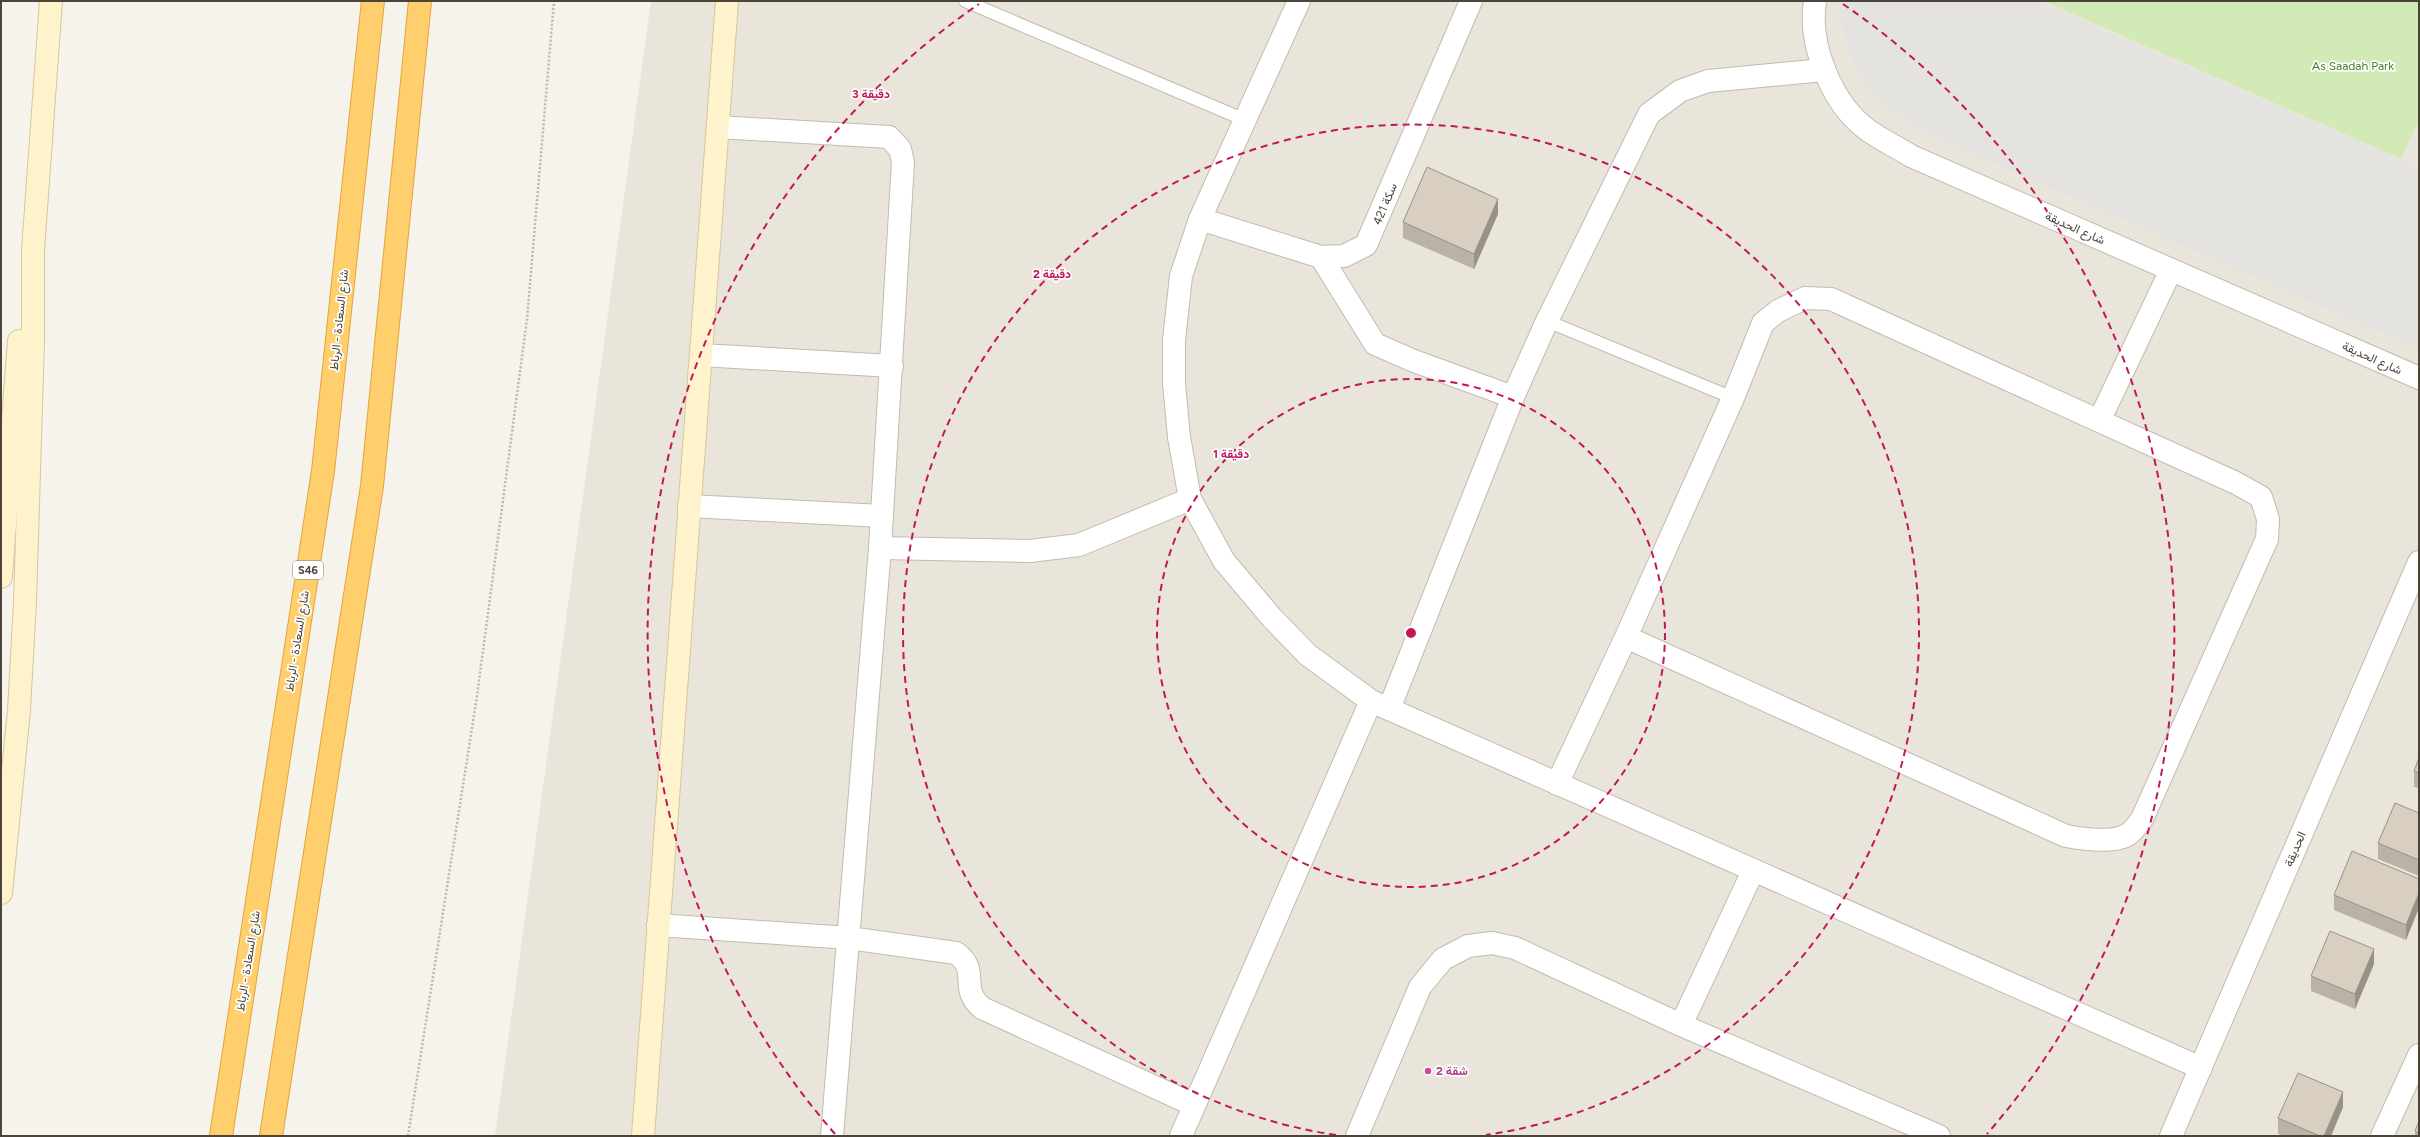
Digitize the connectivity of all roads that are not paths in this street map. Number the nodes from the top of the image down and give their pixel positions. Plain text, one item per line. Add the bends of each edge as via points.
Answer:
1 (51, 1) edge
2 (373, 1) edge
3 (420, 1) edge
4 (727, 1) edge
5 (965, 1) edge
6 (1299, 1) edge
7 (1471, 1) edge
8 (1815, 1) edge
9 (1824, 70) junction
10 (1245, 120) junction
11 (718, 127) junction
12 (1200, 219) junction
13 (33, 250) junction
14 (1321, 257) junction
15 (2171, 270) junction
16 (1548, 321) junction
17 (701, 355) junction
18 (892, 366) junction
19 (2419, 378) edge
20 (1513, 397) junction
21 (1733, 398) junction
22 (2100, 419) junction
23 (1190, 499) junction
24 (689, 506) junction
25 (882, 516) junction
26 (880, 548) junction
27 (2419, 562) edge
28 (1, 577) edge
29 (1626, 637) junction
30 (1380, 705) junction
31 (1557, 784) junction
32 (1753, 871) junction
33 (1, 893) edge
34 (658, 924) junction
35 (849, 938) junction
36 (1681, 1026) junction
37 (2419, 1055) edge
38 (2201, 1068) junction
39 (1194, 1105) junction
40 (221, 1136) edge
41 (271, 1136) edge
42 (643, 1136) edge
43 (832, 1136) edge
44 (1181, 1136) edge
45 (1357, 1136) edge
46 (1940, 1136) edge
47 (2171, 1136) edge
48 (2382, 1136) edge

1 - 13 street
2 - 40 highway, شارع السعادة - الرباط / S46 via 323,471
3 - 41 highway via 372,486
4 - 11 street
5 - 10 lane
6 - 10 street
7 - 14 street, سكة 421 via 1366,245 1344,256
8 - 9 street, شارع الحديقة via 1818,57
9 - 15 street, شارع الحديقة via 1854,117 1868,130 1911,156
9 - 16 street via 1708,81 1680,91 1649,114
10 - 12 street
11 - 17 street
11 - 18 street via 889,138 900,149 903,162
12 - 14 street, سكة 421
12 - 23 street via 1182,276 1174,340 1178,429
13 - 28 street via 19,341
13 - 33 street via 33,349 25,602 16,739
14 - 20 street via 1375,344
15 - 19 street, شارع الحديقة
15 - 22 street
16 - 20 street
16 - 21 lane
17 - 18 street
17 - 24 street
18 - 25 street
20 - 30 street
21 - 22 street via 1763,323 1778,310 1804,298 1831,299
21 - 29 street
22 - 29 street via 2261,496 2268,519 2267,539 2142,819 2129,834 2109,839 2086,840 2066,836
23 - 26 street via 1079,545 1030,551
23 - 30 street via 1224,561 1272,618 1308,655
24 - 25 street
24 - 34 street
25 - 26 street
26 - 35 street
27 - 38 street, الحديقة
29 - 31 street
30 - 31 street
30 - 39 street
31 - 32 street
32 - 36 street
32 - 38 street
34 - 35 street
34 - 42 street
35 - 39 street via 956,953 966,960 969,971 968,987 973,1000 982,1008
35 - 43 street
36 - 45 street via 1515,948 1492,943 1468,946 1443,959 1420,988
36 - 46 street
37 - 48 street
38 - 47 street, الحديقة
39 - 44 street

